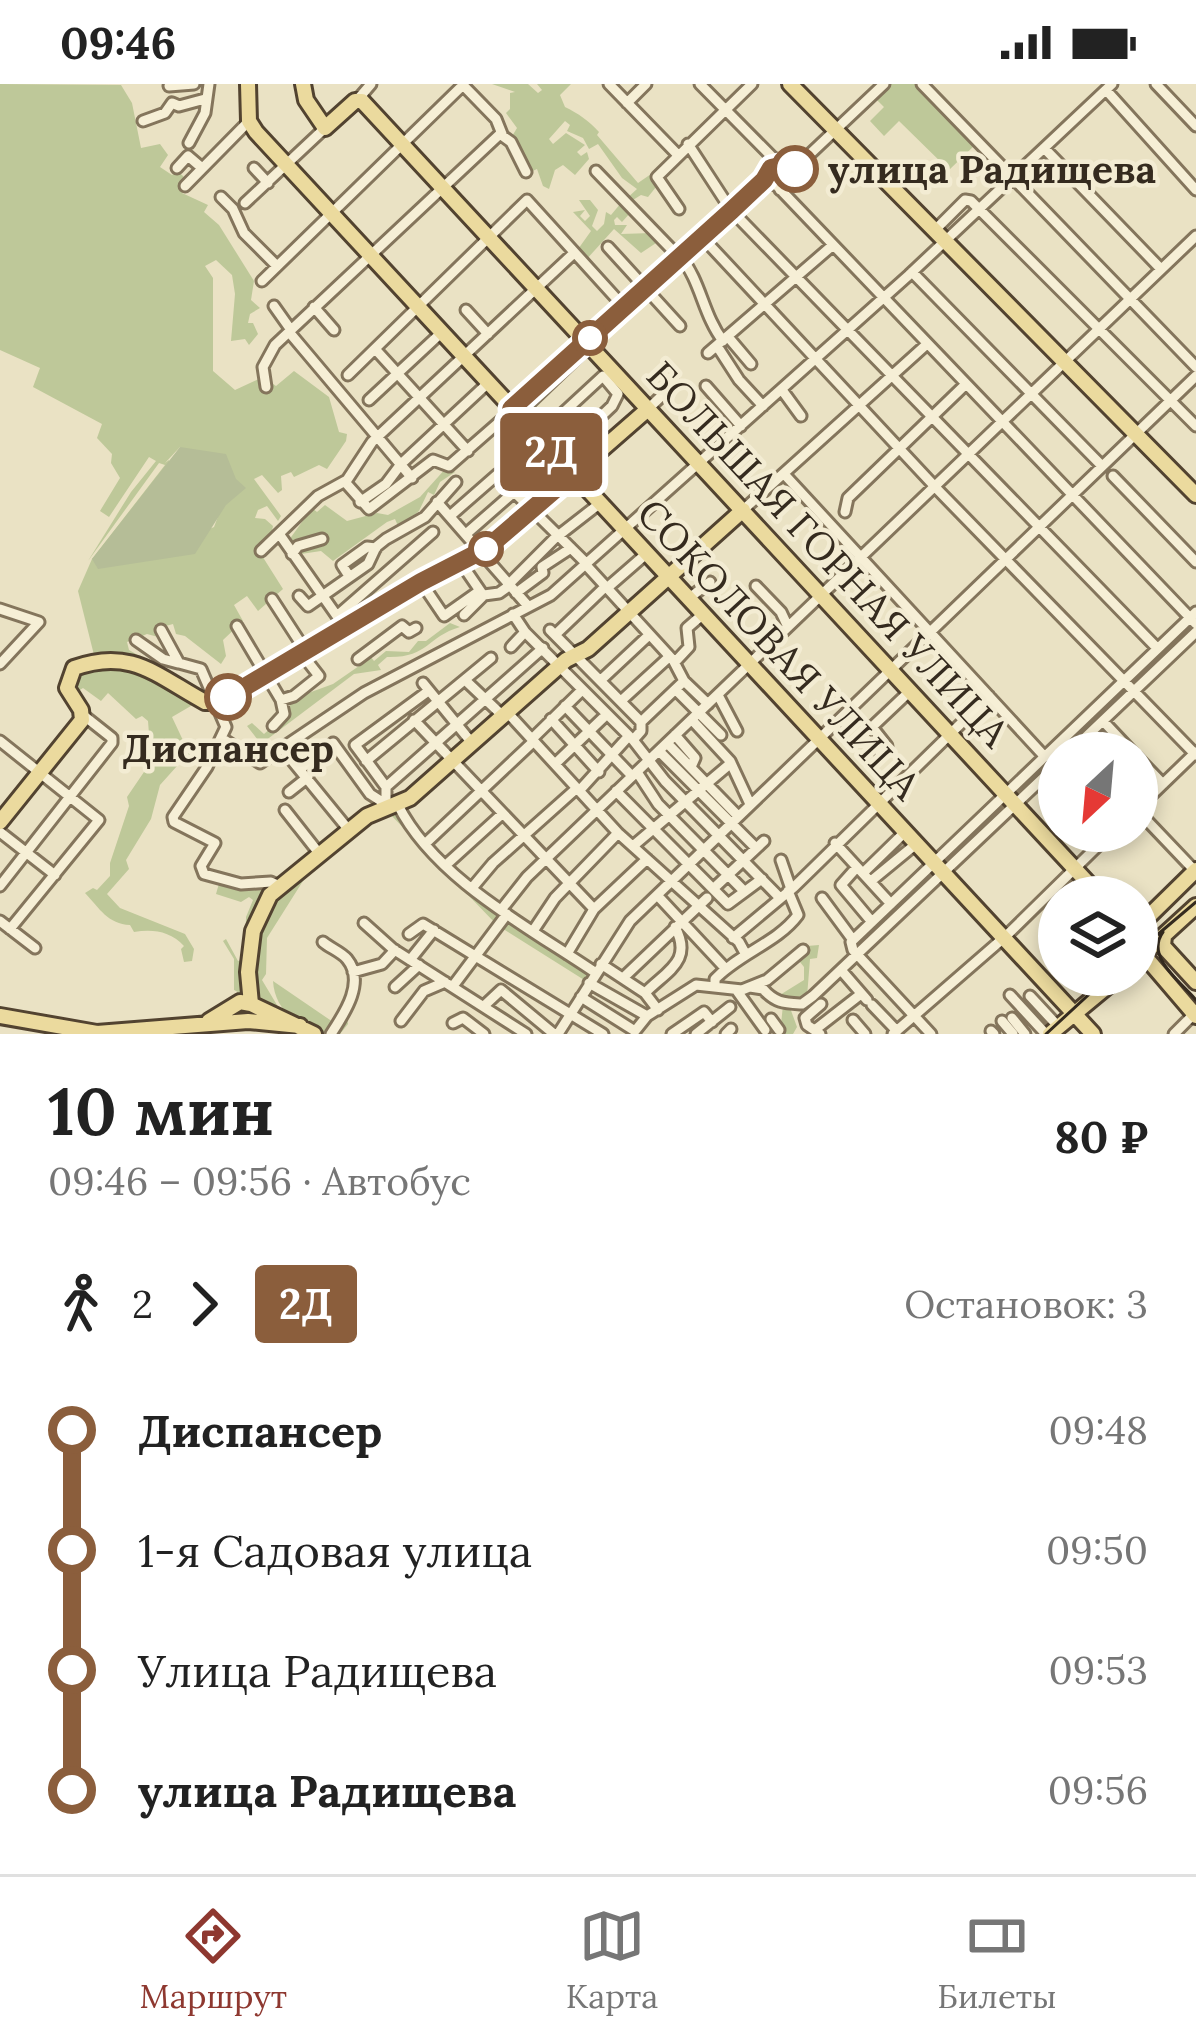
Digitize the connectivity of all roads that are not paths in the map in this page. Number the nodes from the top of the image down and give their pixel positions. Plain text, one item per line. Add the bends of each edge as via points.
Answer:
1 (194, 84) edge
2 (208, 84) edge
3 (248, 84) edge
4 (303, 84) edge
5 (371, 84) edge
6 (609, 84) edge
7 (646, 84) edge
8 (700, 84) edge
9 (752, 84) edge
10 (790, 84) edge
11 (884, 84) edge
12 (922, 84) edge
13 (1156, 84) edge
14 (169, 85) edge
15 (463, 85) edge
16 (1109, 87) edge
17 (359, 98) junction
18 (205, 99) junction
19 (172, 103) junction
20 (627, 103) junction
21 (725, 110) junction
22 (143, 121) dead end
23 (249, 121) junction
24 (1196, 126) edge
25 (326, 128) junction
26 (836, 130) junction
27 (501, 134) junction
28 (189, 143) dead end
29 (402, 144) junction
30 (688, 144) junction
31 (1044, 148) junction
32 (677, 154) junction
33 (286, 166) junction
34 (202, 168) junction
35 (254, 168) dead end
36 (177, 169) dead end
37 (596, 171) dead end
38 (526, 172) dead end
39 (777, 175) junction
40 (1012, 177) junction
41 (268, 183) junction
42 (185, 187) dead end
43 (441, 187) junction
44 (1196, 190) edge
45 (221, 197) dead end
46 (245, 203) dead end
47 (980, 208) junction
48 (679, 209) dead end
49 (731, 211) junction
50 (330, 213) junction
51 (940, 235) junction
52 (1196, 236) edge
53 (702, 237) junction
54 (490, 239) junction
55 (833, 245) junction
56 (608, 247) dead end
57 (574, 253) junction
58 (369, 255) junction
59 (679, 257) junction
60 (277, 266) junction
61 (1161, 269) junction
62 (912, 272) junction
63 (797, 278) junction
64 (262, 280) dead end
65 (646, 287) junction
66 (536, 289) junction
67 (884, 298) junction
68 (1130, 299) junction
69 (274, 306) dead end
70 (766, 306) junction
71 (314, 307) junction
72 (624, 307) junction
73 (418, 308) junction
74 (466, 310) dead end
75 (680, 326) dead end
76 (1099, 328) junction
77 (290, 331) junction
78 (334, 331) dead end
79 (847, 331) junction
80 (441, 333) junction
81 (488, 334) junction
82 (590, 341) junction
83 (719, 344) junction
84 (927, 344) junction
85 (376, 350) junction
86 (463, 357) junction
87 (815, 359) junction
88 (1065, 362) junction
89 (751, 364) dead end
90 (1196, 367) edge
91 (397, 374) junction
92 (892, 376) junction
93 (1196, 376) edge
94 (343, 380) junction
95 (487, 383) junction
96 (674, 384) dead end
97 (966, 384) junction
98 (706, 386) dead end
99 (266, 387) dead end
100 (782, 390) junction
101 (1032, 393) junction
102 (419, 399) junction
103 (369, 400) dead end
104 (1170, 400) junction
105 (764, 406) junction
106 (859, 406) junction
107 (648, 409) junction
108 (514, 412) junction
109 (801, 416) dead end
110 (933, 418) junction
111 (1003, 422) junction
112 (444, 425) junction
113 (740, 426) junction
114 (1196, 426) edge
115 (1136, 434) junction
116 (378, 437) junction
117 (537, 437) junction
118 (574, 442) dead end
119 (899, 448) junction
120 (468, 451) junction
121 (968, 455) junction
122 (545, 463) junction
123 (699, 463) junction
124 (400, 466) junction
125 (1107, 470) junction
126 (784, 474) junction
127 (572, 475) junction
128 (412, 478) junction
129 (345, 482) junction
130 (455, 482) dead end
131 (935, 487) junction
132 (515, 491) junction
133 (1196, 494) edge
134 (1071, 496) junction
135 (360, 502) junction
136 (437, 502) junction
137 (598, 504) junction
138 (534, 509) junction
139 (742, 510) junction
140 (845, 512) dead end
141 (450, 516) junction
142 (1039, 527) junction
143 (623, 530) junction
144 (433, 532) dead end
145 (280, 535) junction
146 (466, 535) junction
147 (559, 536) junction
148 (322, 539) dead end
149 (571, 548) junction
150 (260, 550) dead end
151 (481, 551) junction
152 (292, 554) junction
153 (646, 554) junction
154 (861, 558) junction
155 (459, 560) junction
156 (1005, 560) junction
157 (1196, 562) edge
158 (586, 565) junction
159 (668, 577) junction
160 (421, 582) junction
161 (710, 582) dead end
162 (756, 586) dead end
163 (511, 588) junction
164 (606, 588) junction
165 (481, 594) junction
166 (821, 595) junction
167 (299, 596) dead end
168 (323, 598) junction
169 (272, 599) dead end
170 (688, 599) junction
171 (380, 605) junction
172 (532, 607) junction
173 (0, 609) edge
174 (629, 612) junction
175 (513, 614) junction
176 (464, 615) dead end
177 (702, 615) junction
178 (1195, 621) edge
179 (340, 622) junction
180 (237, 626) dead end
181 (402, 626) junction
182 (788, 627) junction
183 (416, 628) dead end
184 (160, 630) dead end
185 (525, 632) junction
186 (930, 632) junction
187 (648, 636) junction
188 (136, 640) dead end
189 (511, 647) dead end
190 (543, 648) junction
191 (1157, 648) junction
192 (303, 652) junction
193 (575, 656) junction
194 (491, 658) dead end
195 (358, 659) dead end
196 (672, 659) junction
197 (179, 663) junction
198 (0, 664) edge
199 (749, 665) junction
200 (559, 666) junction
201 (890, 670) junction
202 (265, 675) junction
203 (602, 679) junction
204 (465, 680) junction
205 (1124, 680) junction
206 (680, 686) junction
207 (910, 691) junction
208 (429, 692) junction
209 (580, 692) junction
210 (1134, 692) junction
211 (718, 695) junction
212 (989, 696) junction
213 (486, 699) junction
214 (280, 700) junction
215 (622, 700) junction
216 (214, 703) junction
217 (565, 706) junction
218 (700, 712) junction
219 (505, 714) junction
220 (605, 716) junction
221 (83, 717) junction
222 (551, 718) junction
223 (414, 720) junction
224 (1102, 721) junction
225 (641, 722) junction
226 (456, 724) junction
227 (273, 726) dead end
228 (590, 731) junction
229 (737, 731) dead end
230 (1070, 732) edge
231 (1092, 732) edge
232 (1113, 732) edge
233 (949, 733) junction
234 (722, 736) dead end
235 (630, 739) junction
236 (223, 740) junction
237 (533, 740) junction
238 (818, 740) junction
239 (0, 741) edge
240 (435, 742) junction
241 (472, 743) junction
242 (667, 743) junction
243 (576, 746) junction
244 (281, 747) junction
245 (344, 747) junction
246 (1038, 749) edge
247 (880, 753) dead end
248 (1195, 753) edge
249 (321, 754) dead end
250 (613, 756) junction
251 (452, 760) junction
252 (650, 760) junction
253 (367, 761) junction
254 (731, 763) junction
255 (555, 764) junction
256 (1038, 765) edge
257 (40, 772) junction
258 (598, 772) junction
259 (304, 773) junction
260 (634, 774) junction
261 (737, 776) junction
262 (1038, 778) edge
263 (1158, 779) edge
264 (1163, 784) junction
265 (701, 786) junction
266 (386, 787) junction
267 (1158, 789) edge
268 (578, 790) junction
269 (616, 791) junction
270 (289, 792) dead end
271 (482, 792) junction
272 (716, 793) junction
273 (71, 797) junction
274 (1010, 799) junction
275 (684, 800) junction
276 (877, 802) junction
277 (750, 804) junction
278 (390, 805) junction
279 (285, 810) dead end
280 (597, 810) junction
281 (502, 814) junction
282 (668, 814) junction
283 (734, 820) junction
284 (0, 822) edge
285 (652, 828) junction
286 (348, 829) junction
287 (0, 832) edge
288 (1158, 832) edge
289 (618, 833) junction
290 (718, 836) junction
291 (524, 837) junction
292 (910, 838) junction
293 (427, 842) junction
294 (835, 843) junction
295 (633, 846) junction
296 (703, 850) junction
297 (318, 852) junction
298 (1087, 852) edge
299 (26, 853) junction
300 (647, 859) junction
301 (545, 860) junction
302 (781, 860) dead end
303 (743, 861) junction
304 (447, 864) junction
305 (689, 864) junction
306 (938, 868) junction
307 (1075, 868) junction
308 (1196, 871) edge
309 (864, 873) junction
310 (55, 875) junction
311 (728, 875) junction
312 (1082, 876) edge
313 (762, 879) junction
314 (671, 881) junction
315 (569, 884) junction
316 (0, 886) edge
317 (280, 886) junction
318 (472, 888) junction
319 (743, 890) junction
320 (786, 892) junction
321 (710, 893) junction
322 (657, 895) junction
323 (822, 898) dead end
324 (891, 904) junction
325 (698, 906) junction
326 (1196, 906) edge
327 (1158, 907) edge
328 (594, 909) junction
329 (504, 912) junction
330 (0, 921) edge
331 (872, 922) junction
332 (364, 923) dead end
333 (679, 924) junction
334 (10, 929) junction
335 (434, 930) junction
336 (533, 931) junction
337 (409, 934) dead end
338 (733, 938) junction
339 (1004, 938) junction
340 (852, 941) junction
341 (323, 942) dead end
342 (1158, 946) edge
343 (1165, 946) junction
344 (35, 948) dead end
345 (394, 950) junction
346 (803, 950) dead end
347 (745, 953) junction
348 (567, 954) junction
349 (857, 955) junction
350 (483, 958) junction
351 (681, 959) junction
352 (414, 962) junction
353 (725, 968) junction
354 (1158, 969) edge
355 (841, 970) junction
356 (497, 971) dead end
357 (353, 972) junction
358 (596, 973) junction
359 (623, 978) junction
360 (1196, 982) edge
361 (449, 984) junction
362 (696, 985) junction
363 (715, 985) junction
364 (395, 987) dead end
365 (751, 987) junction
366 (737, 992) junction
367 (645, 993) junction
368 (1010, 995) dead end
369 (1030, 996) dead end
370 (1087, 996) edge
371 (1099, 996) edge
372 (580, 997) junction
373 (867, 1000) junction
374 (783, 1003) junction
375 (821, 1004) dead end
376 (487, 1007) junction
377 (730, 1007) dead end
378 (658, 1010) junction
379 (1072, 1011) junction
380 (246, 1012) junction
381 (570, 1014) junction
382 (850, 1014) junction
383 (1195, 1015) edge
384 (0, 1016) edge
385 (647, 1016) junction
386 (914, 1016) junction
387 (401, 1022) dead end
388 (712, 1022) junction
389 (453, 1023) dead end
390 (472, 1023) junction
391 (767, 1025) junction
392 (811, 1028) edge
393 (779, 1030) dead end
394 (634, 1031) edge
395 (1048, 1031) edge
396 (895, 1032) edge
397 (314, 1034) edge
398 (332, 1034) edge
399 (484, 1034) edge
400 (526, 1034) edge
401 (557, 1034) edge
402 (603, 1034) edge
403 (672, 1034) edge
404 (696, 1034) edge
405 (865, 1034) edge
406 (931, 1034) edge
407 (1013, 1034) edge
408 (1025, 1034) edge
409 (1094, 1034) edge
410 (1174, 1034) edge

1 - 14 street
2 - 18 street
3 - 23 main road
4 - 25 main road
5 - 17 street
6 - 20 street
7 - 20 street
8 - 21 street
9 - 21 street
10 - 26 main road
11 - 26 street
12 - 40 street
13 - 24 street
14 - 19 street
15 - 27 street
15 - 29 street
16 - 31 street
16 - 44 street
17 - 25 main road
17 - 29 main road, БОЛЬШАЯ ГОРНАЯ УЛИЦА
18 - 19 street
18 - 28 street
19 - 22 street
20 - 32 street
21 - 30 street
21 - 39 street
23 - 33 main road, СОКОЛОВАЯ УЛИЦА
23 - 34 street
25 - 33 street
26 - 39 street
26 - 51 main road
27 - 38 street
27 - 43 street
29 - 43 main road, БОЛЬШАЯ ГОРНАЯ УЛИЦА
29 - 50 street
30 - 32 street
30 - 49 street
31 - 40 street
31 - 61 street
32 - 48 street via 657,178
33 - 41 street
33 - 50 main road, СОКОЛОВАЯ УЛИЦА
34 - 36 street via 188,156
34 - 42 street
35 - 41 street
37 - 59 street
39 - 49 street
39 - 55 street
40 - 47 street
40 - 68 street
41 - 46 street
43 - 54 main road, БОЛЬШАЯ ГОРНАЯ УЛИЦА
43 - 58 street
45 - 60 street
47 - 51 street
47 - 76 street
49 - 53 street
49 - 63 street
50 - 58 main road, СОКОЛОВАЯ УЛИЦА
50 - 60 street
51 - 62 street
51 - 88 main road
52 - 61 street
53 - 59 street
53 - 70 street
54 - 57 street via 527,200
54 - 66 main road, БОЛЬШАЯ ГОРНАЯ УЛИЦА
54 - 73 street
55 - 63 street
55 - 67 street
56 - 65 street
57 - 66 street
57 - 72 street
58 - 71 street
58 - 73 main road, СОКОЛОВАЯ УЛИЦА
59 - 65 street
59 - 83 street
60 - 64 street
61 - 68 street
62 - 67 street
62 - 101 street
63 - 70 street
63 - 79 street
65 - 72 street
65 - 75 street
66 - 81 street
66 - 82 main road, БОЛЬШАЯ ГОРНАЯ УЛИЦА
67 - 79 street
67 - 84 street
68 - 76 street
68 - 90 street
69 - 77 street
70 - 83 street
70 - 87 street
71 - 77 street
71 - 78 street
72 - 82 street
73 - 80 main road, СОКОЛОВАЯ УЛИЦА
73 - 85 street
74 - 81 street
76 - 88 street
76 - 104 street
77 - 94 street
77 - 99 street via 266,356
79 - 87 street
79 - 92 street
80 - 86 main road, СОКОЛОВАЯ УЛИЦА
80 - 91 street
81 - 86 street
82 - 107 main road, БОЛЬШАЯ ГОРНАЯ УЛИЦА
82 - 108 street
83 - 89 street
83 - 105 street
84 - 92 street
84 - 97 street
85 - 91 street
85 - 94 street
86 - 95 main road, СОКОЛОВАЯ УЛИЦА
86 - 102 street
87 - 100 street
87 - 106 street
88 - 101 street
88 - 115 main road
91 - 102 street
91 - 103 street
92 - 106 street
92 - 110 street
93 - 104 street
94 - 116 street
95 - 108 main road, СОКОЛОВАЯ УЛИЦА
95 - 112 street
96 - 107 street
97 - 110 street
97 - 111 street
98 - 113 street
100 - 105 street
100 - 109 street
101 - 111 street
101 - 125 street
102 - 112 street
102 - 116 street
104 - 114 street
104 - 115 street
105 - 113 street
106 - 119 street
106 - 126 street
107 - 123 main road, БОЛЬШАЯ ГОРНАЯ УЛИЦА
107 - 127 main road
108 - 117 main road, СОКОЛОВАЯ УЛИЦА
108 - 120 street
110 - 119 street
110 - 121 street
111 - 121 street
111 - 134 street
112 - 120 street
112 - 124 street
113 - 123 street
115 - 125 street
115 - 133 main road
116 - 124 street
116 - 129 street
117 - 118 street via 603,376 619,394
117 - 122 main road, СОКОЛОВАЯ УЛИЦА
119 - 131 street
119 - 140 street via 846,500
120 - 128 street via 447,466 436,458
121 - 131 street
121 - 142 street
122 - 127 main road, СОКОЛОВАЯ УЛИЦА
122 - 132 street
123 - 139 main road, БОЛЬШАЯ ГОРНАЯ УЛИЦА
123 - 143 street
124 - 128 street
124 - 135 street
125 - 134 street
125 - 157 street
126 - 139 street
126 - 154 street
127 - 137 main road, СОКОЛОВАЯ УЛИЦА
127 - 138 main road
128 - 135 street via 370,509
129 - 135 street
129 - 145 street via 318,496
130 - 136 street
131 - 154 street
131 - 156 street
132 - 138 street
132 - 141 street via 500,473
132 - 146 street
134 - 142 street
134 - 178 street
136 - 141 street
136 - 168 street
137 - 143 main road, СОКОЛОВАЯ УЛИЦА
137 - 147 street
138 - 147 street
138 - 151 main road
139 - 159 main road
139 - 166 main road, БОЛЬШАЯ ГОРНАЯ УЛИЦА
141 - 146 street
142 - 156 street
142 - 191 street
143 - 153 main road, СОКОЛОВАЯ УЛИЦА
143 - 158 street
144 - 179 street
145 - 150 street
145 - 152 street
146 - 151 street
147 - 149 street
147 - 163 street
148 - 152 street
149 - 158 street
149 - 163 street
151 - 155 main road
151 - 163 street
152 - 168 street
153 - 159 main road, СОКОЛОВАЯ УЛИЦА
153 - 164 street
154 - 166 street
154 - 186 street
155 - 160 main road
155 - 165 street
156 - 186 street
156 - 205 street
158 - 164 street
158 - 172 street
159 - 170 main road, СОКОЛОВАЯ УЛИЦА
159 - 174 main road
160 - 165 street via 443,616
160 - 171 main road
161 - 170 street
162 - 182 street
163 - 165 street
163 - 172 street
164 - 174 street
164 - 193 street via 553,632
165 - 176 street
166 - 182 street
166 - 201 main road, БОЛЬШАЯ ГОРНАЯ УЛИЦА
167 - 168 street via 308,606
168 - 179 street
169 - 192 street
170 - 177 main road, СОКОЛОВАЯ УЛИЦА
171 - 179 main road
171 - 181 street
172 - 175 street
173 - 198 street via 39,622
174 - 187 street
174 - 193 main road
175 - 185 street
175 - 244 street
177 - 196 street via 687,628 689,646
177 - 199 main road, СОКОЛОВАЯ УЛИЦА
178 - 191 street
178 - 210 street
179 - 192 main road
180 - 202 street
181 - 183 street
181 - 195 street
182 - 199 street
184 - 197 street
185 - 189 street
185 - 190 street
186 - 201 street
186 - 212 street
187 - 196 street
187 - 203 street
188 - 197 street
190 - 200 street
190 - 213 street
191 - 205 street
192 - 202 main road
192 - 214 street via 319,676
193 - 200 main road
193 - 203 street
194 - 204 street
196 - 206 street
196 - 215 street
197 - 216 street via 201,669
199 - 211 street
199 - 238 main road, СОКОЛОВАЯ УЛИЦА
200 - 209 street
200 - 219 main road
201 - 207 main road, БОЛЬШАЯ ГОРНАЯ УЛИЦА
201 - 238 street
202 - 214 street
202 - 216 main road
203 - 215 street
204 - 208 street
204 - 213 street
205 - 210 street
205 - 230 street
206 - 218 street
206 - 225 street
207 - 233 main road, БОЛЬШАЯ ГОРНАЯ УЛИЦА
207 - 247 street via 872,727 887,746
208 - 223 street
208 - 226 street
208 - 245 street
209 - 217 street
209 - 220 street
210 - 224 street
210 - 248 street
211 - 218 street
211 - 229 street
212 - 233 street
212 - 246 street
213 - 219 street
213 - 226 street
214 - 227 street via 284,713
215 - 225 street
216 - 221 main road via 118,660 70,673 67,688
216 - 236 street
217 - 222 street
217 - 228 street
218 - 234 street
218 - 242 street
218 - 254 street
219 - 237 street
219 - 241 main road
220 - 228 street
220 - 235 street
221 - 257 main road
221 - 273 street via 113,739
222 - 237 street
222 - 243 street
223 - 240 street
223 - 253 street
224 - 231 street
224 - 232 street
225 - 235 street
226 - 240 street
226 - 241 street
228 - 243 street
228 - 250 street
233 - 274 main road, БОЛЬШАЯ ГОРНАЯ УЛИЦА
233 - 276 street
235 - 250 street
235 - 252 street
236 - 244 street via 260,763
236 - 317 street via 174,822 215,843 203,874
237 - 255 street
237 - 271 street
238 - 276 main road, СОКОЛОВАЯ УЛИЦА
238 - 277 street
239 - 257 street
240 - 251 street
240 - 266 street
241 - 251 main road
242 - 252 street
242 - 265 street
242 - 265 street
243 - 255 street
243 - 258 street
244 - 259 street
245 - 253 street
245 - 278 street via 370,794
248 - 264 street
249 - 259 street
250 - 258 street
250 - 260 street
251 - 271 street
251 - 278 main road
252 - 260 street
252 - 275 street
253 - 266 street
254 - 261 street
254 - 265 street
255 - 268 street
256 - 274 street
257 - 273 street
257 - 284 main road
258 - 268 street
259 - 270 street
259 - 286 street
260 - 269 street
260 - 282 street
261 - 272 street
261 - 277 street
262 - 274 street
263 - 264 street
264 - 267 street
265 - 272 street
265 - 275 street
265 - 283 street
266 - 278 street
268 - 280 street
268 - 291 street
269 - 280 street
269 - 285 street
271 - 281 street
271 - 293 street
272 - 283 street
273 - 299 street
273 - 310 street via 99,820
274 - 306 street
274 - 307 main road, БОЛЬШАЯ ГОРНАЯ УЛИЦА
275 - 282 street
275 - 290 street
276 - 292 main road, СОКОЛОВАЯ УЛИЦА
276 - 294 street
277 - 283 street
278 - 286 main road
278 - 293 street
279 - 297 street
280 - 289 street
280 - 301 street
281 - 291 street
281 - 304 street
282 - 285 street
282 - 296 street
283 - 290 street
283 - 303 street via 760,844
285 - 295 street
285 - 305 street
286 - 297 main road
287 - 299 street
288 - 308 street
289 - 295 street
289 - 315 street
290 - 296 street
290 - 303 street
291 - 301 street
291 - 318 street
292 - 306 main road, СОКОЛОВАЯ УЛИЦА
292 - 309 street
293 - 304 street
294 - 309 street
294 - 320 street
295 - 300 street
296 - 305 street
296 - 311 street
297 - 317 main road
298 - 307 street
299 - 310 street
299 - 316 street
300 - 314 street
300 - 328 street
301 - 315 street
301 - 329 street
302 - 320 street
303 - 311 street
303 - 313 street
304 - 318 street
305 - 314 street
305 - 321 street
306 - 324 street
306 - 339 main road, СОКОЛОВАЯ УЛИЦА
306 - 349 street
307 - 312 main road, БОЛЬШАЯ ГОРНАЯ УЛИЦА
307 - 339 street
308 - 327 main road
309 - 324 street
309 - 331 street via 841,885
310 - 334 street
311 - 319 street
311 - 321 street
313 - 319 street
313 - 320 street
314 - 322 street
314 - 325 street
315 - 328 street
315 - 336 street
317 - 380 main road via 253,931
318 - 329 street
319 - 321 street via 728,904
320 - 338 street
320 - 347 street via 798,915
321 - 325 street
322 - 333 street
322 - 358 street
323 - 340 street
324 - 331 street
325 - 333 street
325 - 338 street
326 - 343 main road
328 - 348 street
329 - 336 street
329 - 350 street
330 - 334 street
331 - 340 street
332 - 345 street
333 - 351 street
333 - 353 street
333 - 359 street
334 - 344 street
335 - 337 street via 419,923
335 - 350 street
335 - 352 street
336 - 348 street
338 - 347 street
339 - 379 main road, СОКОЛОВАЯ УЛИЦА
339 - 386 street
340 - 349 street
341 - 357 street
342 - 343 main road
343 - 360 main road
345 - 352 street
345 - 357 street via 382,964
346 - 365 street
347 - 353 street
348 - 358 street
349 - 355 street
349 - 386 street
350 - 356 street
350 - 361 street
350 - 381 street
351 - 362 street
351 - 367 street
352 - 361 street
352 - 364 street
353 - 363 street
354 - 383 main road
355 - 373 street
355 - 374 street via 800,1004
357 - 398 street via 353,993
358 - 359 street
358 - 372 street
358 - 385 street
359 - 367 street
361 - 376 street
361 - 387 street via 424,991
362 - 363 street
362 - 378 street
363 - 366 street
365 - 366 street
365 - 374 street
366 - 391 street
367 - 378 street
368 - 395 street
369 - 395 street
370 - 379 main road
371 - 379 main road
372 - 381 street
372 - 394 street
373 - 382 street
373 - 396 street
374 - 391 street
375 - 392 street
376 - 390 street
376 - 400 street
376 - 401 street via 501,990
377 - 388 street
378 - 385 street
379 - 395 main road
379 - 409 main road, СОКОЛОВАЯ УЛИЦА
380 - 384 main road via 98,1033
380 - 397 main road
381 - 401 street
381 - 402 street
382 - 392 street
382 - 405 street
383 - 410 street
385 - 394 street
386 - 396 street
386 - 406 street
388 - 403 street via 704,1012
388 - 404 street
389 - 390 street
390 - 399 street
391 - 393 street
407 - 408 street via 1007,1020

